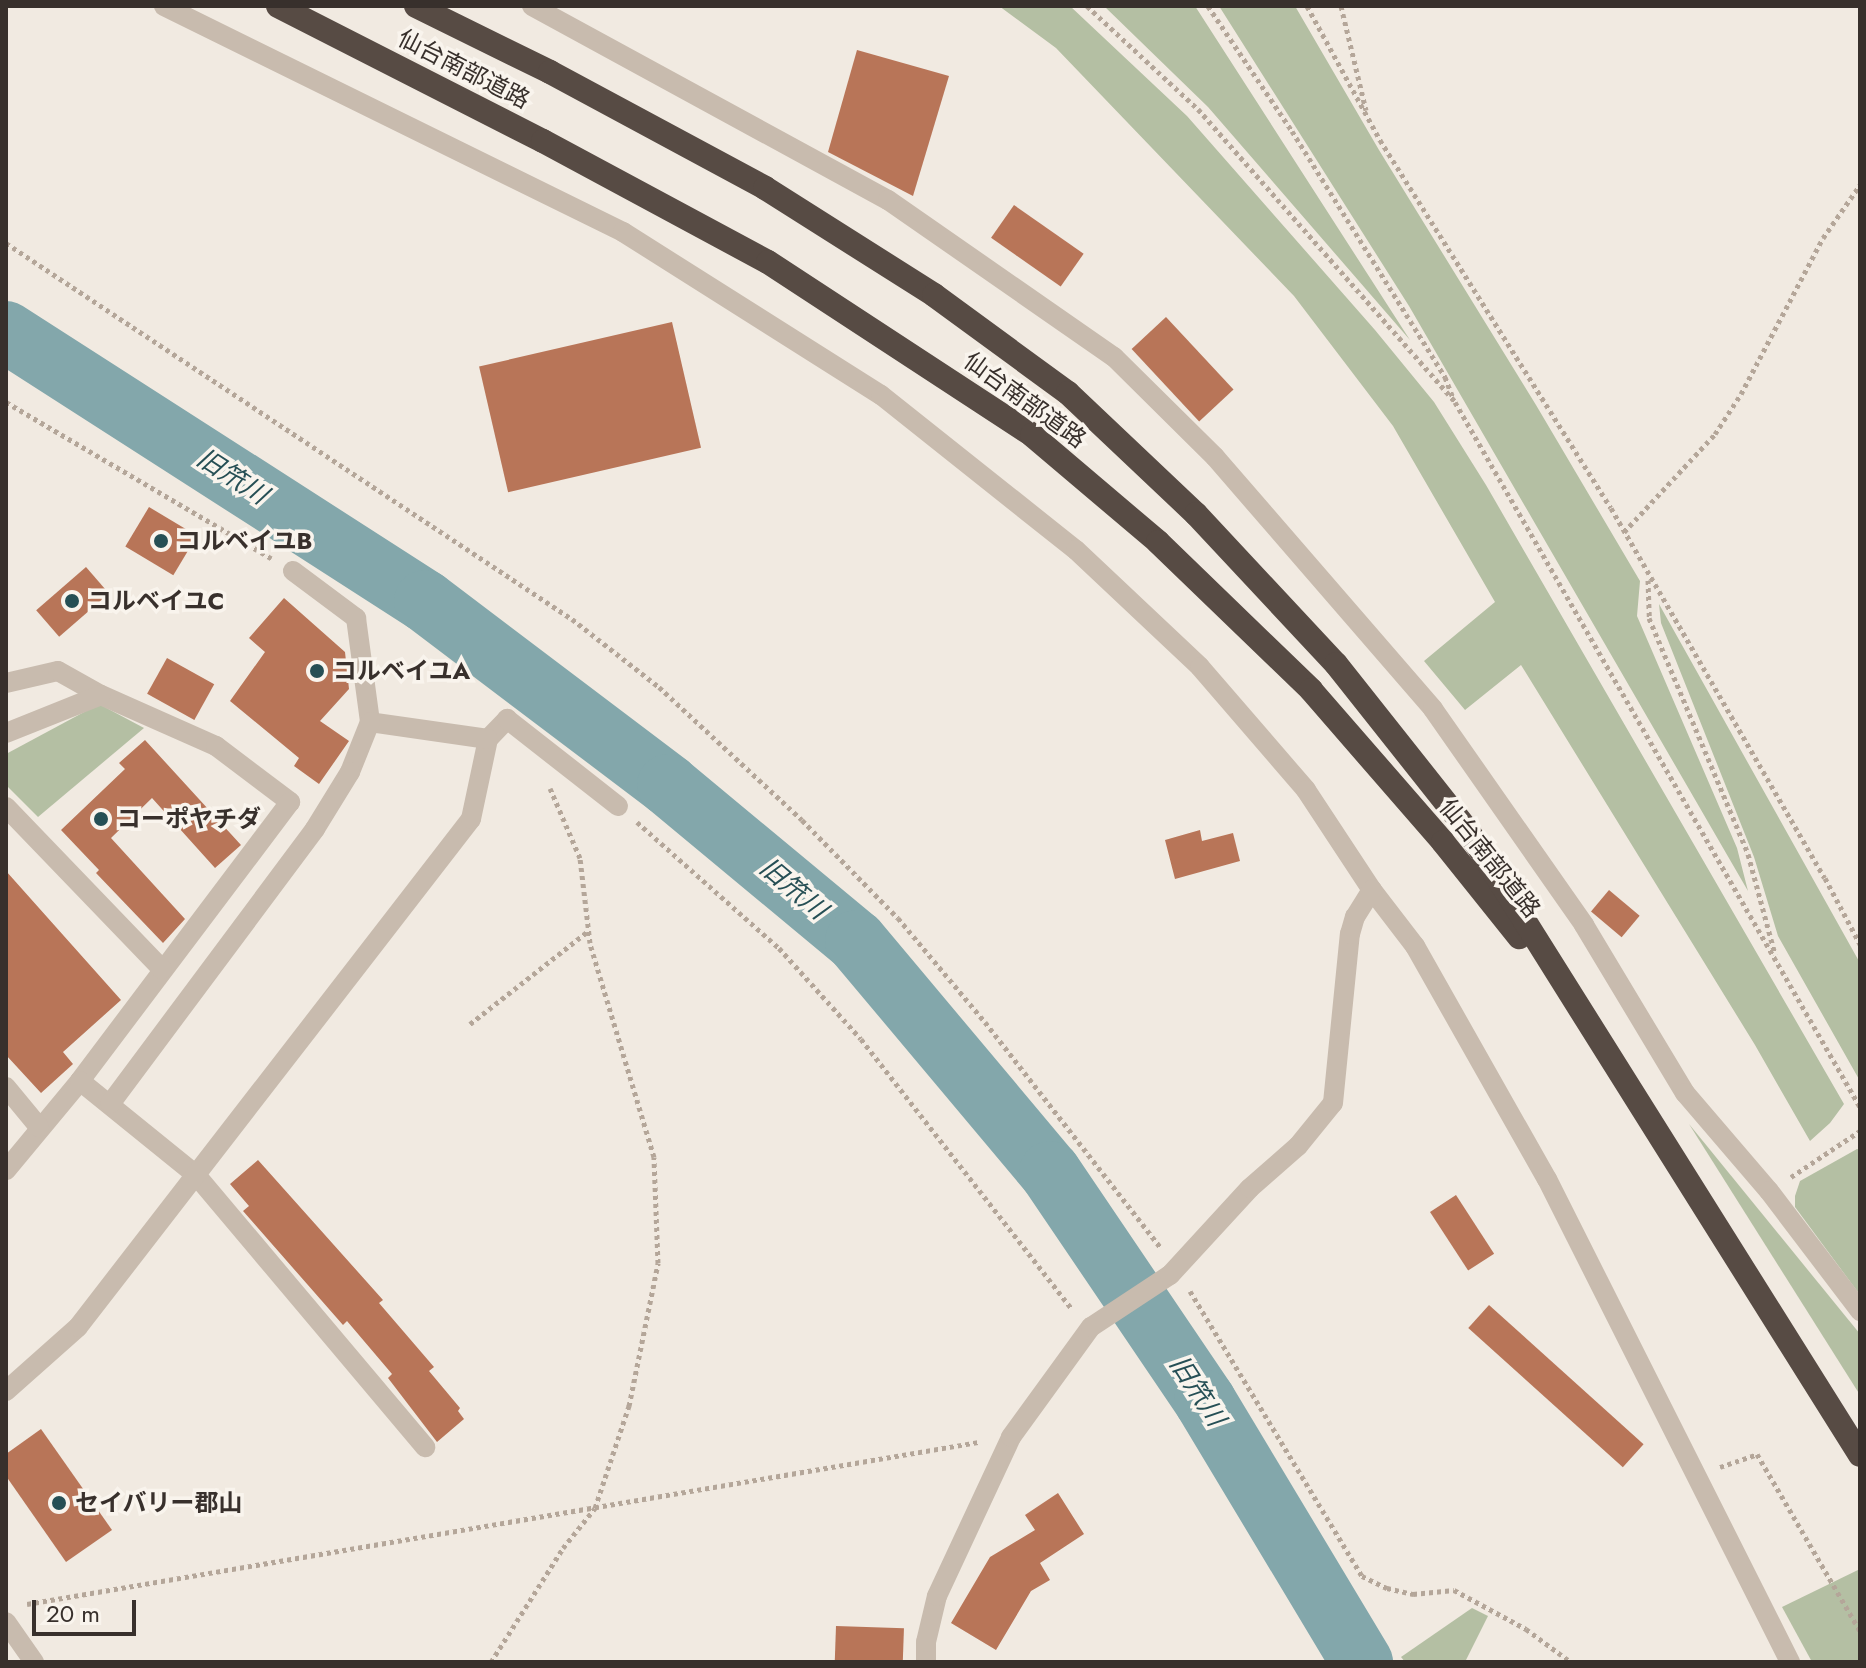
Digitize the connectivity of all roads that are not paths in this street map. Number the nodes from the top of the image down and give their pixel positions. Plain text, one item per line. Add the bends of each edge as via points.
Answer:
1 (164, 6) edge
2 (278, 6) edge
3 (416, 6) edge
4 (532, 6) edge
5 (293, 571) road end
6 (6, 683) edge
7 (101, 695) junction
8 (370, 722) junction
9 (6, 733) edge
10 (481, 738) junction
11 (618, 806) road end
12 (6, 807) edge
13 (1372, 890) junction
14 (162, 969) junction
15 (1590, 1026) junction
16 (80, 1081) junction
17 (6, 1087) edge
18 (117, 1109) junction
19 (39, 1127) junction
20 (6, 1170) edge
21 (191, 1170) junction
22 (1860, 1311) edge
23 (6, 1391) edge
24 (425, 1447) dead end
25 (1860, 1455) edge
26 (6, 1622) edge
27 (34, 1662) edge
28 (926, 1662) edge
29 (1790, 1662) edge

1 - 13 street via 623,232 881,395 1076,550 1200,667 1306,790
2 - 15 highway, 仙台南部道路 via 768,262 1032,435 1158,542 1311,690 1443,842
3 - 15 highway, 仙台南部道路 via 765,188 934,295 1068,393 1196,514 1336,664 1467,829
4 - 22 street via 888,200 1114,357 1215,457 1433,709 1584,925 1685,1093 1769,1191
5 - 8 street via 356,618
6 - 7 street via 58,671
7 - 9 street
7 - 14 street via 216,746 290,802
8 - 10 street
8 - 18 street via 350,772 315,829
10 - 11 street via 507,719
10 - 21 street via 471,819
12 - 14 street
13 - 28 street via 1350,934 1333,1103 1298,1146 1173,1270 1088,1331 1011,1437 937,1596
13 - 29 street via 1415,946 1547,1179
14 - 16 street
15 - 25 highway, 仙台南部道路
16 - 18 street
16 - 19 street
17 - 19 street
18 - 21 street
19 - 20 street
21 - 23 street via 78,1327
21 - 24 street
26 - 27 street

